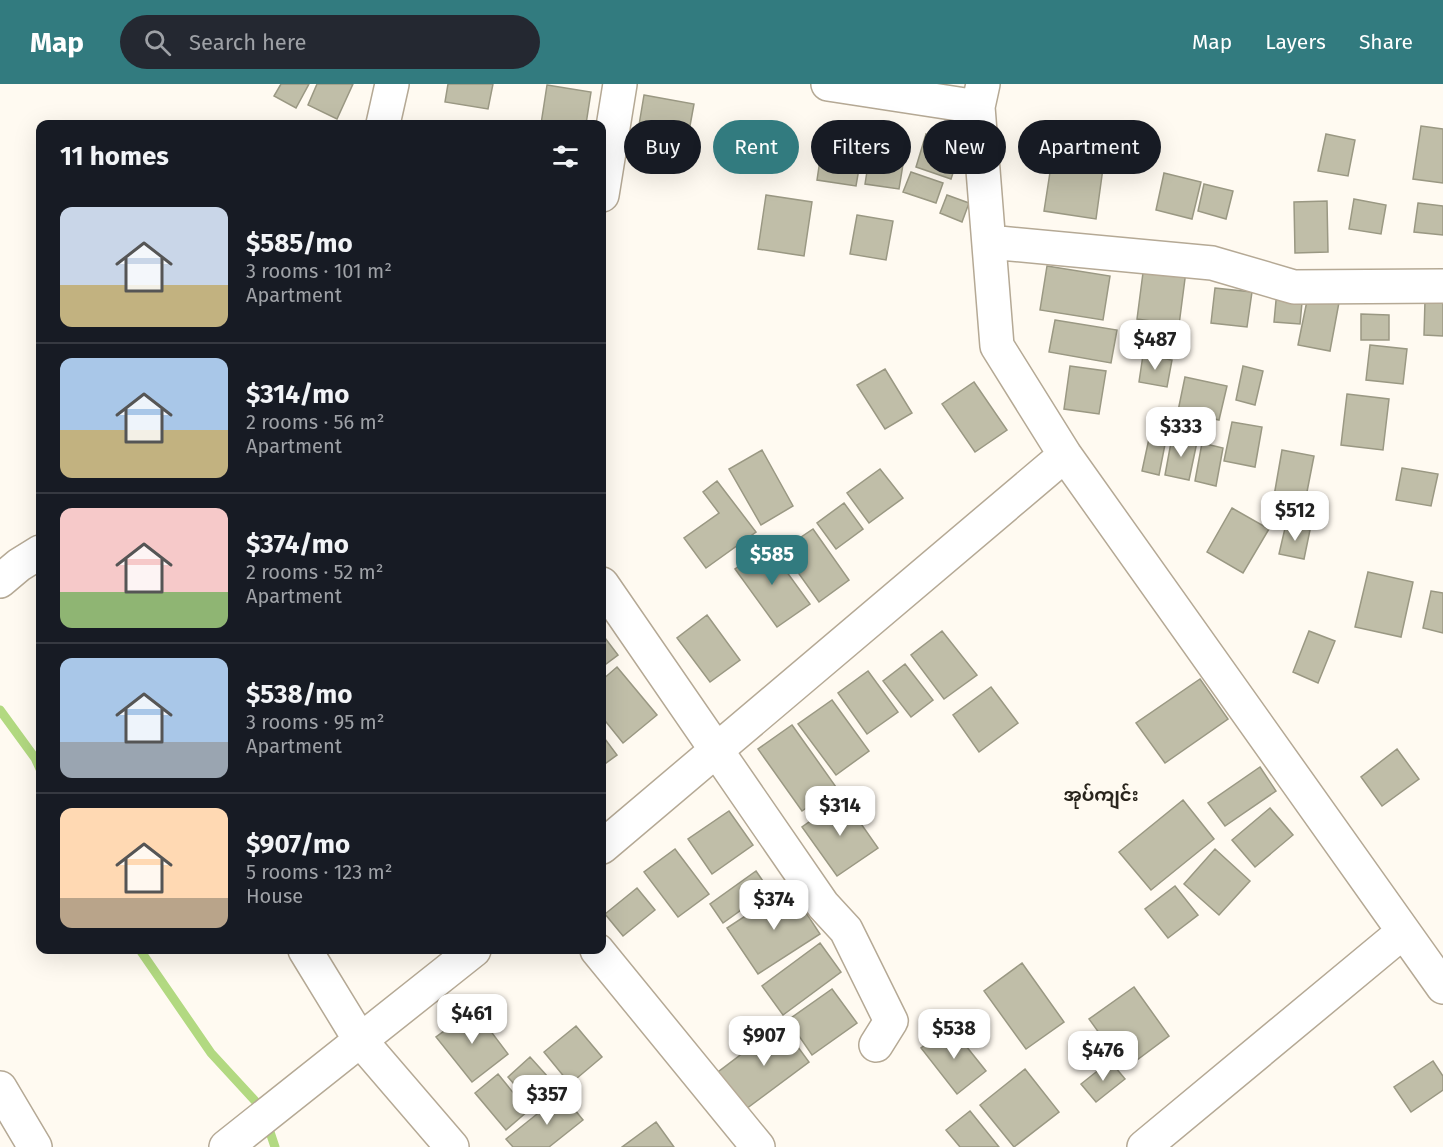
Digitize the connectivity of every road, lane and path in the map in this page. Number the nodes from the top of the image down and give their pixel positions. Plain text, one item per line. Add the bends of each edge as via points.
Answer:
1 (392, 84) edge
2 (620, 84) edge
3 (828, 84) edge
4 (980, 96) edge
5 (384, 120) edge
6 (606, 170) edge
7 (989, 242) junction
8 (1443, 286) edge
9 (1065, 455) junction
10 (36, 554) edge
11 (0, 581) edge
12 (606, 590) edge
13 (717, 750) junction
14 (606, 844) edge
15 (1403, 932) junction
16 (307, 954) edge
17 (469, 954) edge
18 (600, 954) edge
19 (1443, 987) edge
20 (360, 1040) junction
21 (876, 1045) dead end
22 (0, 1088) edge
23 (238, 1137) edge
24 (35, 1147) edge
25 (452, 1147) edge
26 (758, 1147) edge
27 (1144, 1147) edge

1 - 5 street
2 - 6 street
3 - 4 street
4 - 7 street
7 - 8 street via 1212,263 1294,287
7 - 9 street via 997,346
9 - 13 street
9 - 15 street
10 - 11 street
12 - 13 street
13 - 14 street
13 - 21 street via 823,905 846,930 891,1020
15 - 19 street
15 - 27 street
16 - 20 street
17 - 20 street
18 - 26 street
20 - 23 street
20 - 25 street
22 - 24 street

